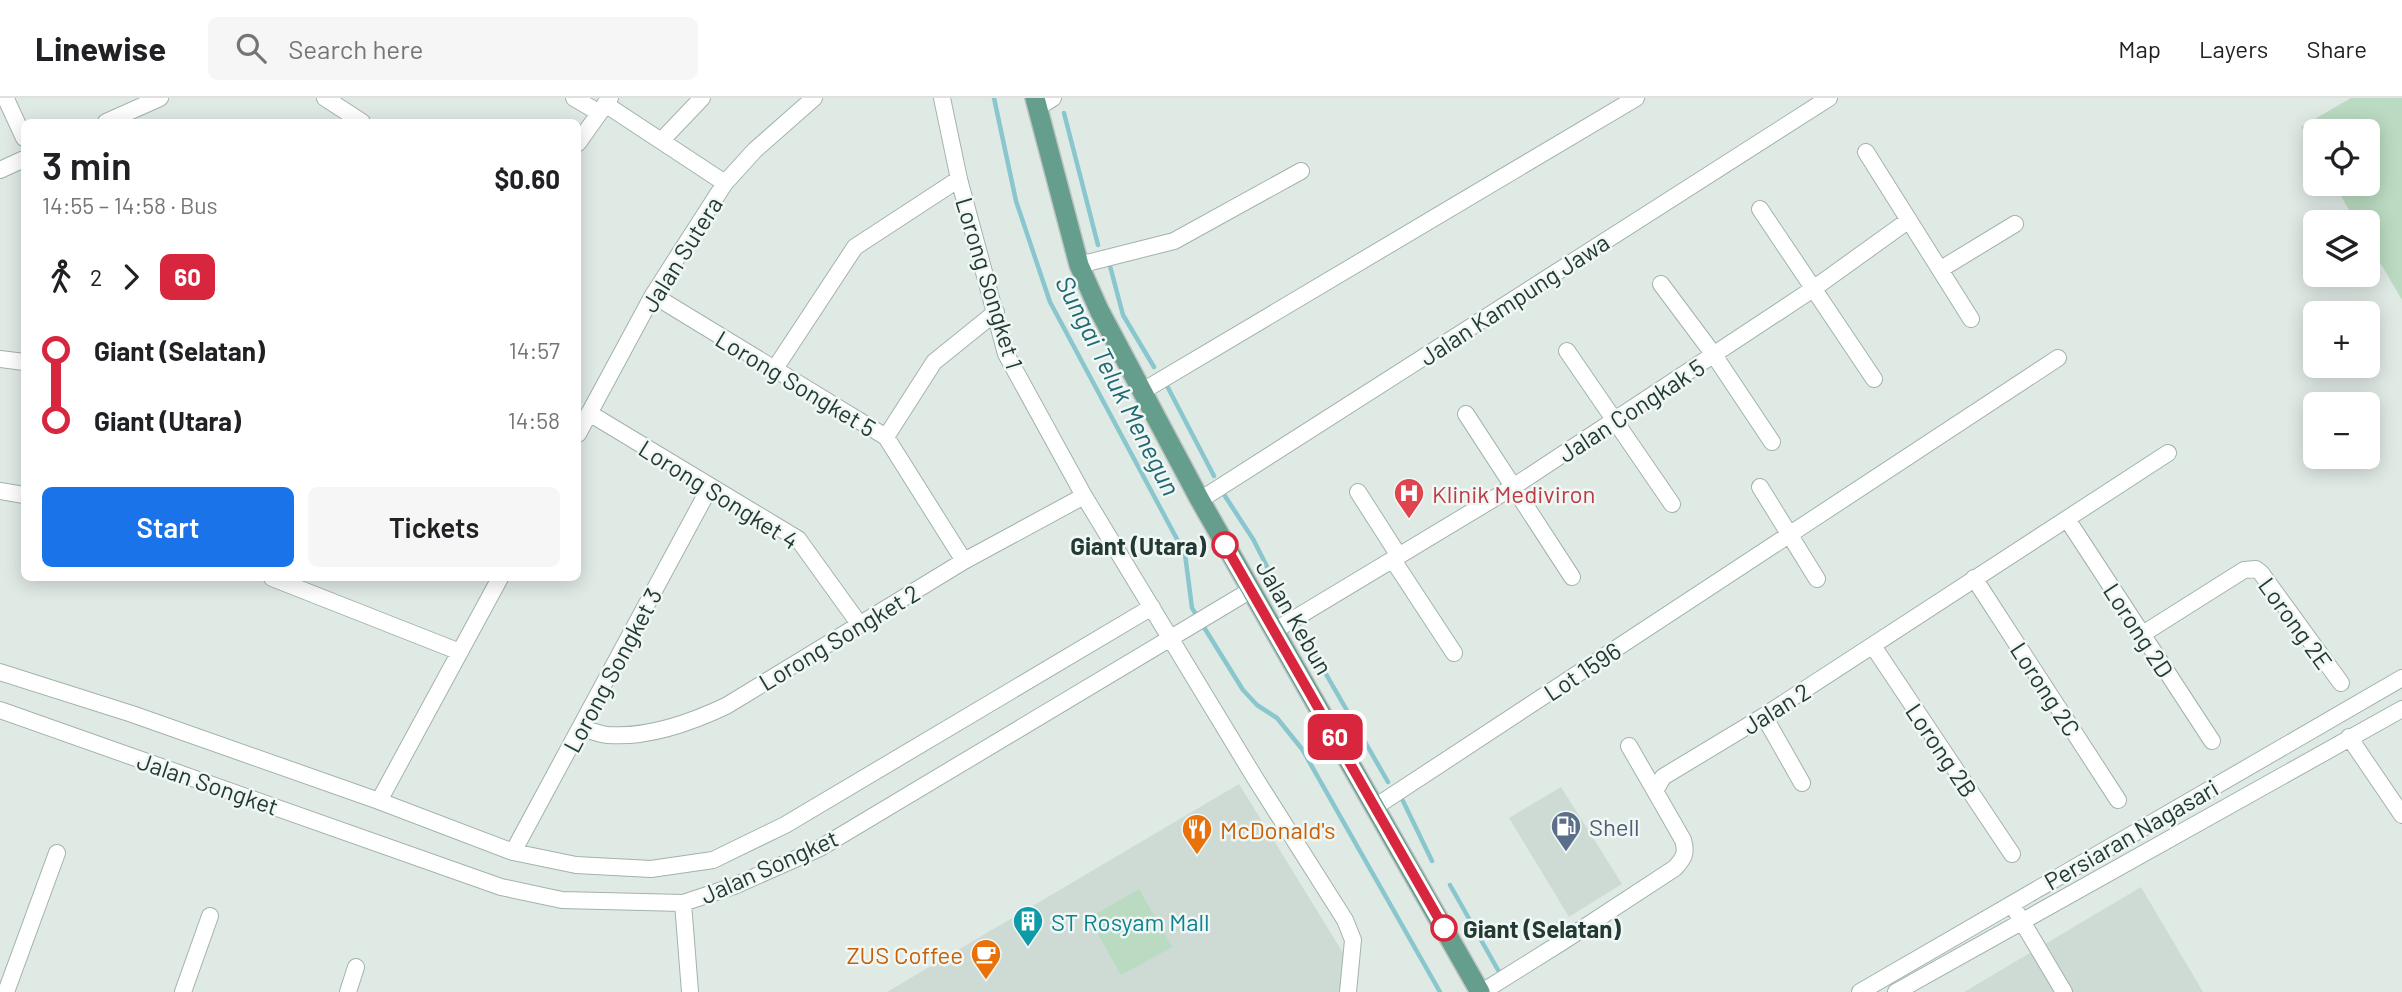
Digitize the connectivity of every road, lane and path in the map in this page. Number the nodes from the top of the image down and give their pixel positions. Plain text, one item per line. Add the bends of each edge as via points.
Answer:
1 (160, 98) edge
2 (325, 98) edge
3 (574, 98) edge
4 (702, 98) edge
5 (943, 98) edge
6 (1636, 98) edge
7 (1829, 98) edge
8 (6, 99) edge
9 (810, 99) edge
10 (1042, 101) edge
11 (604, 105) edge
12 (113, 119) edge
13 (357, 119) edge
14 (21, 132) edge
15 (581, 139) edge
16 (661, 141) junction
17 (1866, 152) dead end
18 (21, 160) edge
19 (0, 170) edge
20 (1301, 171) dead end
21 (959, 179) junction
22 (725, 183) junction
23 (1760, 209) dead end
24 (1909, 220) junction
25 (2015, 224) dead end
26 (1079, 265) junction
27 (1941, 269) junction
28 (1661, 284) dead end
29 (1814, 289) junction
30 (653, 295) junction
31 (996, 312) junction
32 (1971, 319) dead end
33 (1567, 351) dead end
34 (1714, 355) junction
35 (2058, 358) dead end
36 (0, 359) edge
37 (21, 362) edge
38 (774, 370) junction
39 (1874, 380) dead end
40 (1141, 391) junction
41 (589, 412) junction
42 (1466, 414) dead end
43 (1614, 422) junction
44 (581, 428) edge
45 (886, 437) junction
46 (1772, 442) dead end
47 (2168, 453) dead end
48 (710, 487) junction
49 (1760, 487) dead end
50 (1513, 488) junction
51 (0, 491) edge
52 (1359, 492) dead end
53 (21, 494) edge
54 (1084, 496) junction
55 (1200, 500) junction
56 (1672, 504) dead end
57 (2067, 519) junction
58 (1789, 535) junction
59 (1396, 558) junction
60 (964, 561) junction
61 (1572, 577) dead end
62 (1974, 578) junction
63 (1817, 579) dead end
64 (280, 581) edge
65 (498, 581) edge
66 (1251, 590) junction
67 (1152, 607) junction
68 (860, 625) junction
69 (1274, 631) junction
70 (2141, 635) junction
71 (1170, 638) junction
72 (1873, 646) junction
73 (460, 652) junction
74 (1454, 653) dead end
75 (0, 672) edge
76 (2402, 678) edge
77 (2341, 683) dead end
78 (2402, 709) edge
79 (0, 710) edge
80 (1764, 716) junction
81 (581, 728) junction
82 (2349, 737) junction
83 (2212, 741) dead end
84 (1629, 746) dead end
85 (1802, 783) dead end
86 (1655, 791) junction
87 (2118, 800) dead end
88 (379, 802) junction
89 (1375, 807) junction
90 (2402, 815) edge
91 (513, 852) junction
92 (58, 853) dead end
93 (2012, 854) dead end
94 (682, 903) junction
95 (2011, 903) junction
96 (210, 916) dead end
97 (2022, 920) junction
98 (356, 967) dead end
99 (6, 992) edge
100 (183, 992) edge
101 (348, 992) edge
102 (690, 992) edge
103 (1348, 992) edge
104 (1481, 992) edge
105 (1860, 992) edge
106 (1896, 992) edge
107 (2064, 992) edge

1 - 12 street
2 - 13 street
3 - 11 street
4 - 16 street
5 - 21 street, Lorong Songket 1
6 - 40 street
7 - 55 street, Jalan Kampung Jawa
8 - 14 street
9 - 22 street, Jalan Sutera
10 - 26 main road, Jalan Kebun
11 - 15 street
11 - 16 street
16 - 22 street
17 - 24 street
18 - 19 street
20 - 26 street via 1174,241
21 - 31 street, Lorong Songket 1
21 - 38 street via 855,247
22 - 30 street, Jalan Sutera
23 - 29 street
24 - 27 street
24 - 29 street, Jalan Congkak 5
25 - 27 street
26 - 40 main road, Jalan Kebun
27 - 32 street
28 - 34 street
29 - 34 street, Jalan Congkak 5
29 - 39 street
30 - 38 street, Lorong Songket 5
30 - 41 street, Jalan Sutera
31 - 45 street via 934,362
31 - 54 street, Lorong Songket 1 via 1006,354
33 - 43 street
34 - 43 street, Jalan Congkak 5
34 - 46 street
35 - 58 street, Lot 1596
36 - 37 street
38 - 45 street, Lorong Songket 5
40 - 55 main road, Jalan Kebun
41 - 44 street, Jalan Sutera
41 - 48 street, Lorong Songket 4
42 - 50 street
43 - 50 street, Jalan Congkak 5
43 - 56 street
45 - 60 street, Lorong Songket 5
47 - 57 street, Jalan 2
48 - 68 street, Lorong Songket 4 via 798,538
48 - 81 street, Lorong Songket 3
49 - 58 street
50 - 59 street, Jalan Congkak 5
50 - 61 street
51 - 53 street
52 - 59 street
54 - 60 street, Lorong Songket 2
54 - 67 street, Lorong Songket 1
55 - 66 main road, Jalan Kebun
57 - 62 street, Jalan 2
57 - 70 street, Lorong 2D
58 - 63 street
58 - 89 street, Lot 1596
59 - 69 street, Jalan Congkak 5
59 - 74 street
60 - 68 street, Lorong Songket 2
62 - 72 street, Jalan 2
62 - 87 street, Lorong 2C
64 - 73 street
65 - 73 street
66 - 69 main road, Jalan Kebun
66 - 71 street, Jalan Songket
67 - 71 street, Lorong Songket 1
67 - 91 street, Jalan Songket via 785,825 713,860 651,869 576,865
68 - 81 street, Lorong Songket 2 via 692,722 607,735
69 - 89 main road, Jalan Kebun
70 - 77 street, Lorong 2E via 2244,570 2256,569
70 - 83 street, Lorong 2D
71 - 94 street, Jalan Songket via 820,848
71 - 103 street, Lorong Songket 1 via 1345,920 1353,940
72 - 80 street, Jalan 2
72 - 93 street, Lorong 2B
73 - 88 street
75 - 88 street, Jalan Songket
76 - 95 street, Persiaran Nagasari
78 - 82 street, Persiaran Nagasari
79 - 94 street, Jalan Songket via 501,887 562,900
80 - 85 street
80 - 86 street, Jalan 2 via 1663,777
81 - 91 street, Lorong Songket 3
82 - 90 street
82 - 97 street, Persiaran Nagasari
84 - 86 street
86 - 104 street via 1686,848 1675,868
88 - 91 street, Jalan Songket
89 - 104 main road, Jalan Kebun
92 - 99 street
94 - 102 street
95 - 97 street
95 - 105 street, Persiaran Nagasari
96 - 100 street
97 - 106 street, Persiaran Nagasari
97 - 107 street
98 - 101 street

